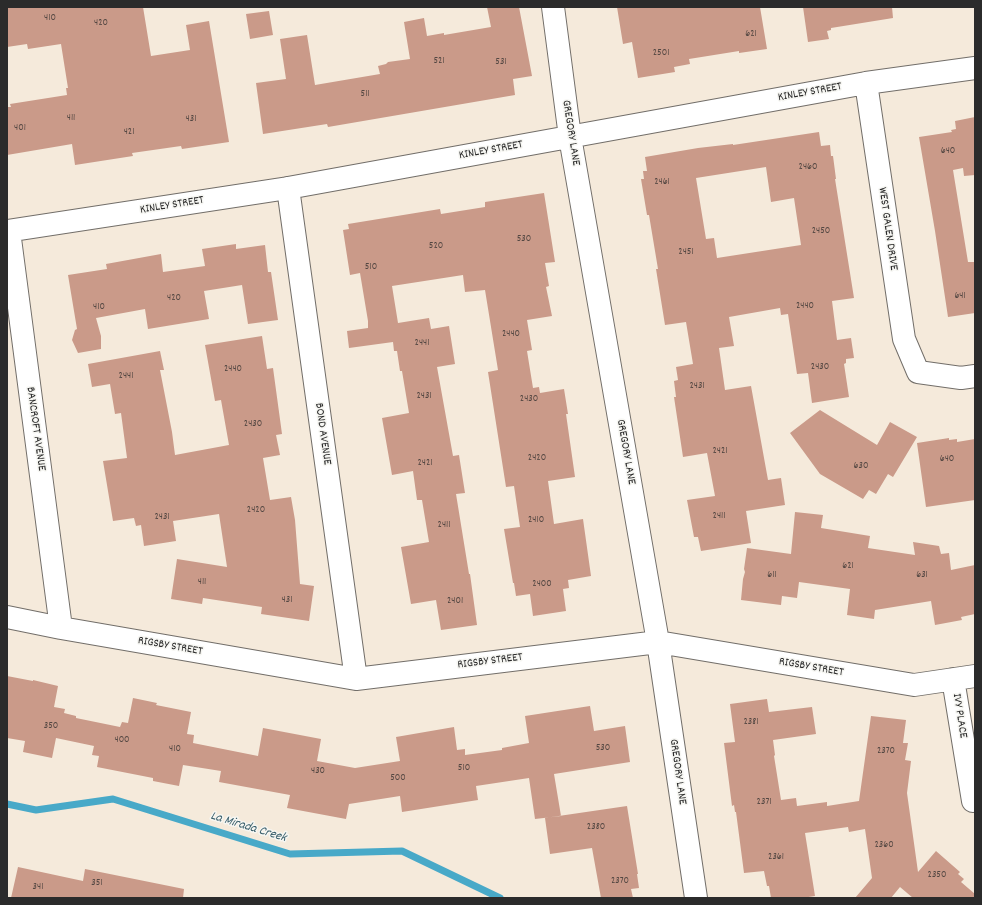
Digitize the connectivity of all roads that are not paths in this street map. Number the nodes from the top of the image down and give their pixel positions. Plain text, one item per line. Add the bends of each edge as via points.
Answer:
1 (553, 7) edge
2 (975, 68) edge
3 (866, 83) junction
4 (570, 137) junction
5 (288, 188) junction
6 (8, 231) edge
7 (975, 376) edge
8 (7, 617) edge
9 (61, 628) junction
10 (658, 642) junction
11 (975, 676) edge
12 (356, 679) junction
13 (953, 679) junction
14 (973, 801) dead end
15 (696, 898) edge

1 - 4 street, GREGORY LANE
2 - 3 street, KINLEY STREET
3 - 4 street, KINLEY STREET
3 - 7 street, WEST GALEN DRIVE via 904,339 918,372 961,378
4 - 5 street, KINLEY STREET
4 - 10 street, GREGORY LANE
5 - 6 street, KINLEY STREET
5 - 12 street, BOND AVENUE
6 - 9 street, BANCROFT AVENUE
8 - 9 street, RIGSBY STREET
9 - 12 street, RIGSBY STREET
10 - 12 street, RIGSBY STREET
10 - 13 street, RIGSBY STREET via 914,685
10 - 15 street, GREGORY LANE
11 - 13 street, RIGSBY STREET
13 - 14 street, IVY PLACE

